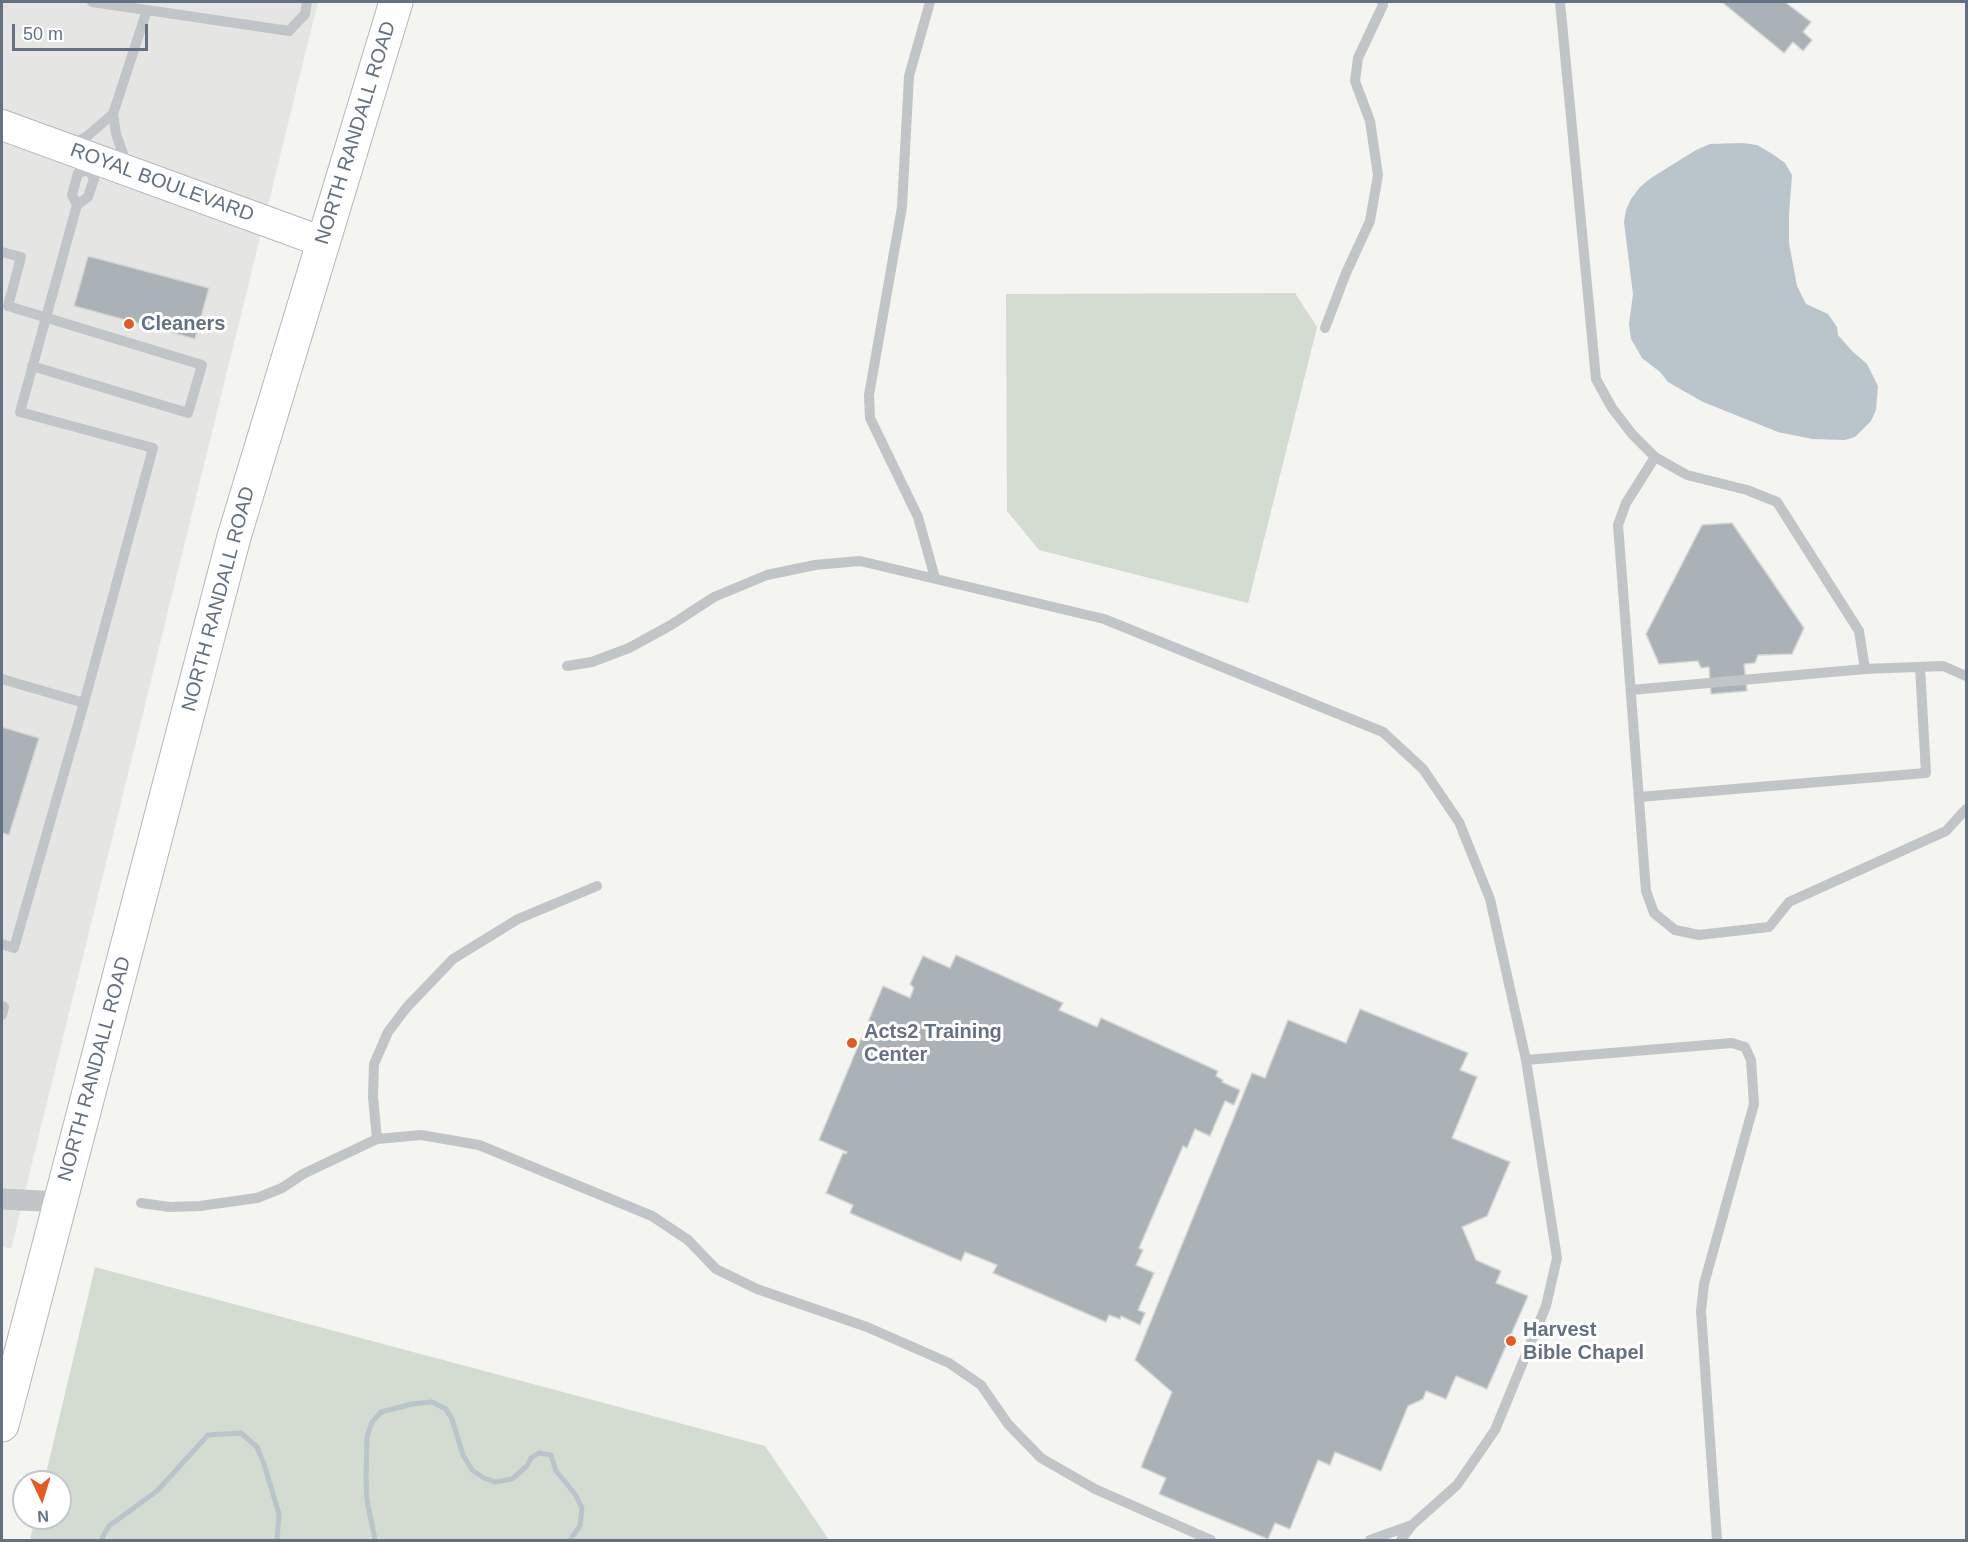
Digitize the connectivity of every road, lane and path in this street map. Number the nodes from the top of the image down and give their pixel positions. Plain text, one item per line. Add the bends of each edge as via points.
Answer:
1 (92, 2) edge
2 (307, 2) edge
3 (396, 2) edge
4 (930, 2) edge
5 (1382, 2) edge
6 (1560, 2) edge
7 (147, 10) junction
8 (112, 114) junction
9 (2, 125) edge
10 (65, 147) junction
11 (92, 164) junction
12 (129, 171) junction
13 (77, 206) junction
14 (323, 242) junction
15 (2, 252) edge
16 (46, 318) junction
17 (1325, 328) dead end
18 (32, 366) junction
19 (1655, 457) junction
20 (935, 578) junction
21 (567, 666) dead end
22 (1920, 667) junction
23 (1864, 669) junction
24 (1966, 676) edge
25 (2, 679) edge
26 (1630, 690) junction
27 (84, 703) junction
28 (1639, 797) junction
29 (1966, 809) edge
30 (597, 885) dead end
31 (2, 944) edge
32 (2, 1006) edge
33 (2, 1015) edge
34 (1526, 1060) junction
35 (377, 1139) junction
36 (2, 1199) edge
37 (60, 1202) junction
38 (141, 1203) dead end
39 (2, 1423) edge
40 (1412, 1525) junction
41 (1211, 1540) edge
42 (1370, 1540) edge
43 (1401, 1540) edge
44 (1717, 1540) edge

1 - 7 lane
2 - 7 lane via 305,15 289,31
3 - 14 main road, NORTH RANDALL ROAD
4 - 20 lane via 909,76 902,207 869,395 870,418 918,517
5 - 17 lane via 1358,58 1355,81 1370,121 1378,175 1372,210
6 - 19 lane via 1596,379 1612,408
7 - 8 lane
8 - 10 lane via 86,137
8 - 12 lane
9 - 10 street, ROYAL BOULEVARD
10 - 11 street, ROYAL BOULEVARD
11 - 12 street, ROYAL BOULEVARD
11 - 13 lane via 94,179 88,197
11 - 13 lane via 78,173 72,195
12 - 14 street, ROYAL BOULEVARD
13 - 16 lane
14 - 37 main road, NORTH RANDALL ROAD via 234,537
15 - 16 lane via 21,257 8,306
16 - 18 lane
16 - 18 lane via 202,365 188,413
18 - 27 lane via 20,412 153,448
19 - 23 lane via 1687,475 1777,502 1859,632
19 - 26 lane via 1626,503 1618,525
20 - 21 lane via 860,561 767,575 714,597 629,648 592,662
20 - 34 lane via 1104,619 1383,732 1423,769 1459,822 1490,899
22 - 23 lane
22 - 24 lane via 1942,666
22 - 28 lane via 1926,773
23 - 26 lane
25 - 27 lane
26 - 28 lane
27 - 31 lane via 14,948
28 - 29 lane via 1646,891 1654,913 1675,930 1699,935 1768,927 1789,902 1946,831
30 - 35 lane via 518,918 453,959 407,1007 388,1032 374,1064
32 - 33 lane
34 - 40 lane via 1557,1258 1546,1306 1495,1430 1457,1485
34 - 44 lane via 1732,1044 1745,1047 1751,1060 1754,1104 1704,1284 1701,1311
35 - 38 lane via 257,1198 200,1206
35 - 41 lane via 422,1135 478,1145 652,1216 688,1240 716,1269 949,1362 981,1385 1008,1424 1041,1458 1095,1489
36 - 37 street
37 - 39 main road, NORTH RANDALL ROAD
40 - 42 lane
40 - 43 lane

